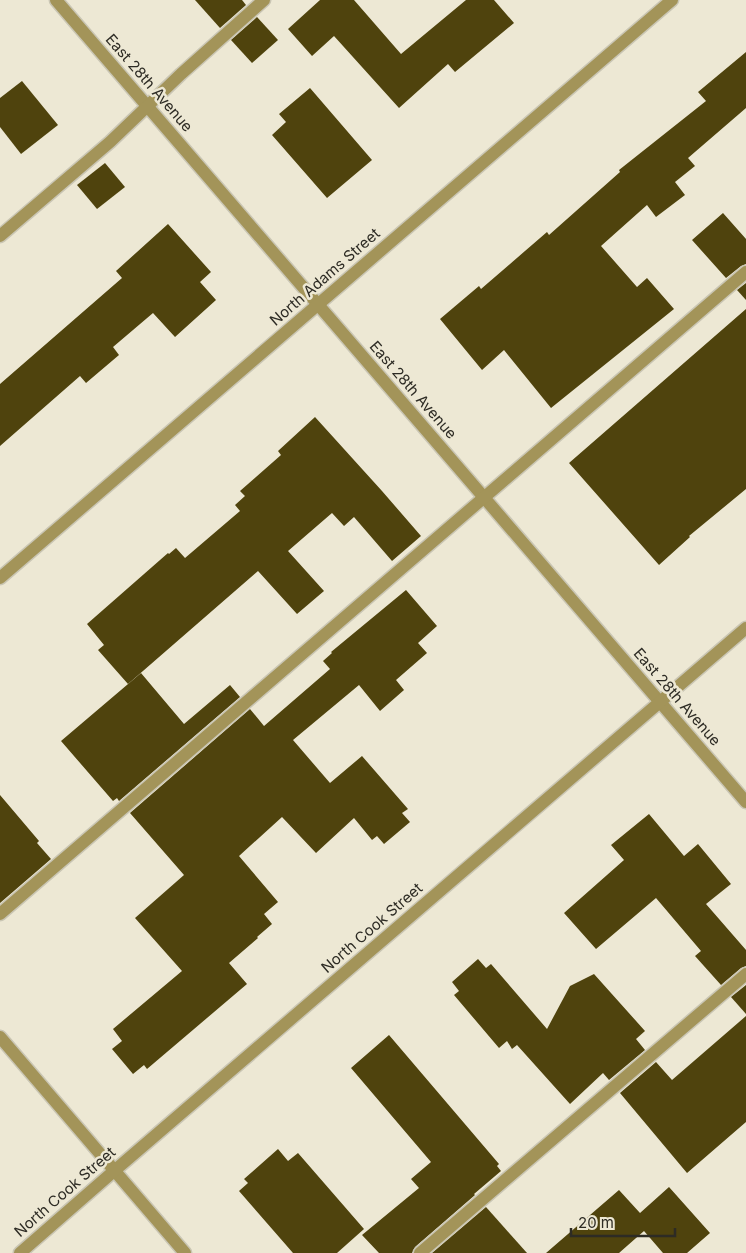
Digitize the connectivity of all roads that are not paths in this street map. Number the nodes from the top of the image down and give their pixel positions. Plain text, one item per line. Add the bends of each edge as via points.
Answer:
1 (56, 0) edge
2 (264, 0) edge
3 (672, 0) edge
4 (147, 106) junction
5 (0, 236) edge
6 (746, 272) edge
7 (318, 305) junction
8 (485, 498) junction
9 (0, 578) edge
10 (746, 628) edge
11 (660, 702) junction
12 (746, 802) edge
13 (0, 914) edge
14 (746, 974) edge
15 (0, 1036) edge
16 (114, 1171) junction
17 (20, 1253) edge
18 (185, 1253) edge
19 (420, 1253) edge

1 - 4 street, East 28th Avenue
2 - 4 street
3 - 7 street, North Adams Street
4 - 5 street
4 - 7 street, East 28th Avenue
6 - 8 street
7 - 8 street, East 28th Avenue
7 - 9 street, North Adams Street
8 - 11 street, East 28th Avenue
8 - 13 street
10 - 11 street, North Cook Street
11 - 12 street, East 28th Avenue
11 - 16 street, North Cook Street
14 - 19 street
15 - 16 street
16 - 17 street, North Cook Street
16 - 18 street

